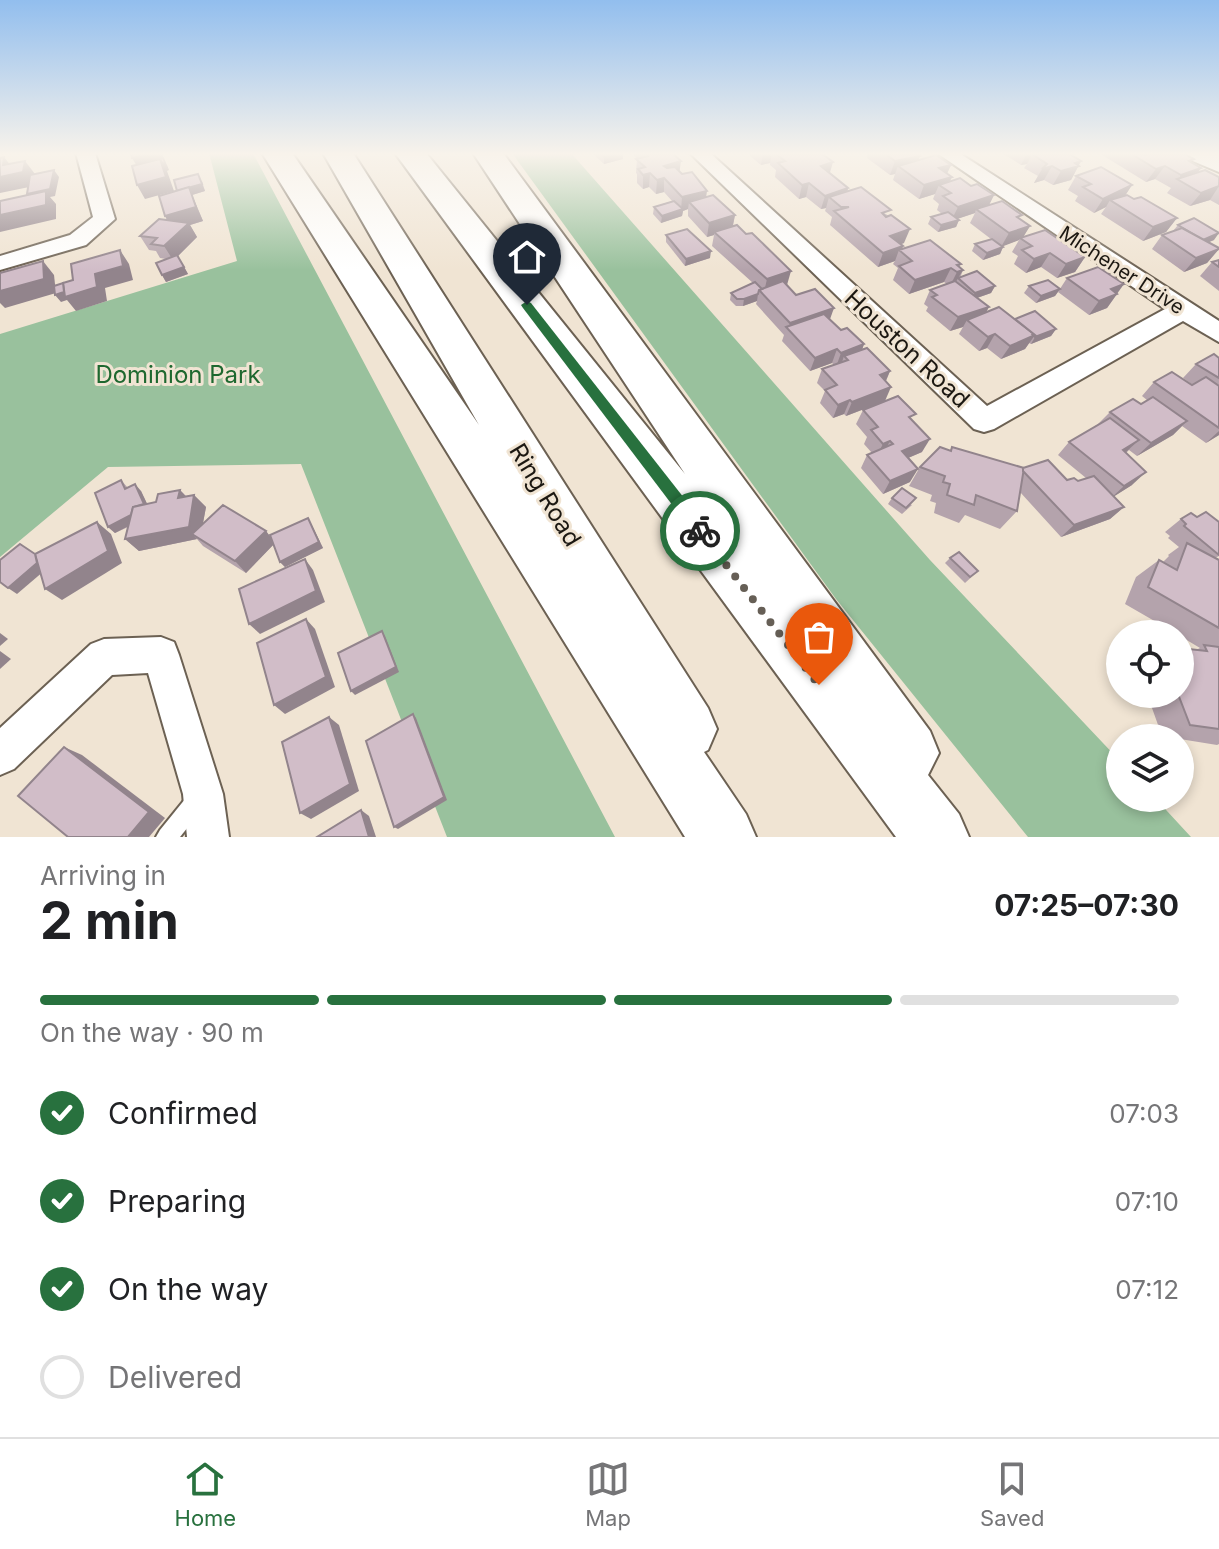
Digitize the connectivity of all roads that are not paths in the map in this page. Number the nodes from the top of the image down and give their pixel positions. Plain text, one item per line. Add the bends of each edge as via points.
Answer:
1 (96, 192) edge
2 (302, 192) edge
3 (362, 192) edge
4 (440, 192) edge
5 (513, 192) edge
6 (741, 192) edge
7 (1005, 192) edge
8 (0, 263) edge
9 (1183, 310) junction
10 (1219, 333) edge
11 (0, 755) edge
12 (203, 794) junction
13 (167, 837) edge
14 (208, 837) edge
15 (723, 837) edge
16 (753, 837) edge
17 (936, 837) edge
18 (966, 837) edge

1 - 8 street via 104,219 78,240
2 - 15 highway
3 - 16 highway, Ring Road
4 - 17 highway
5 - 18 highway
6 - 9 street, Houston Road via 984,421
7 - 9 street, Michener Drive
9 - 10 street, Michener Drive
11 - 12 street via 104,657 161,655
12 - 13 lane
12 - 14 street

